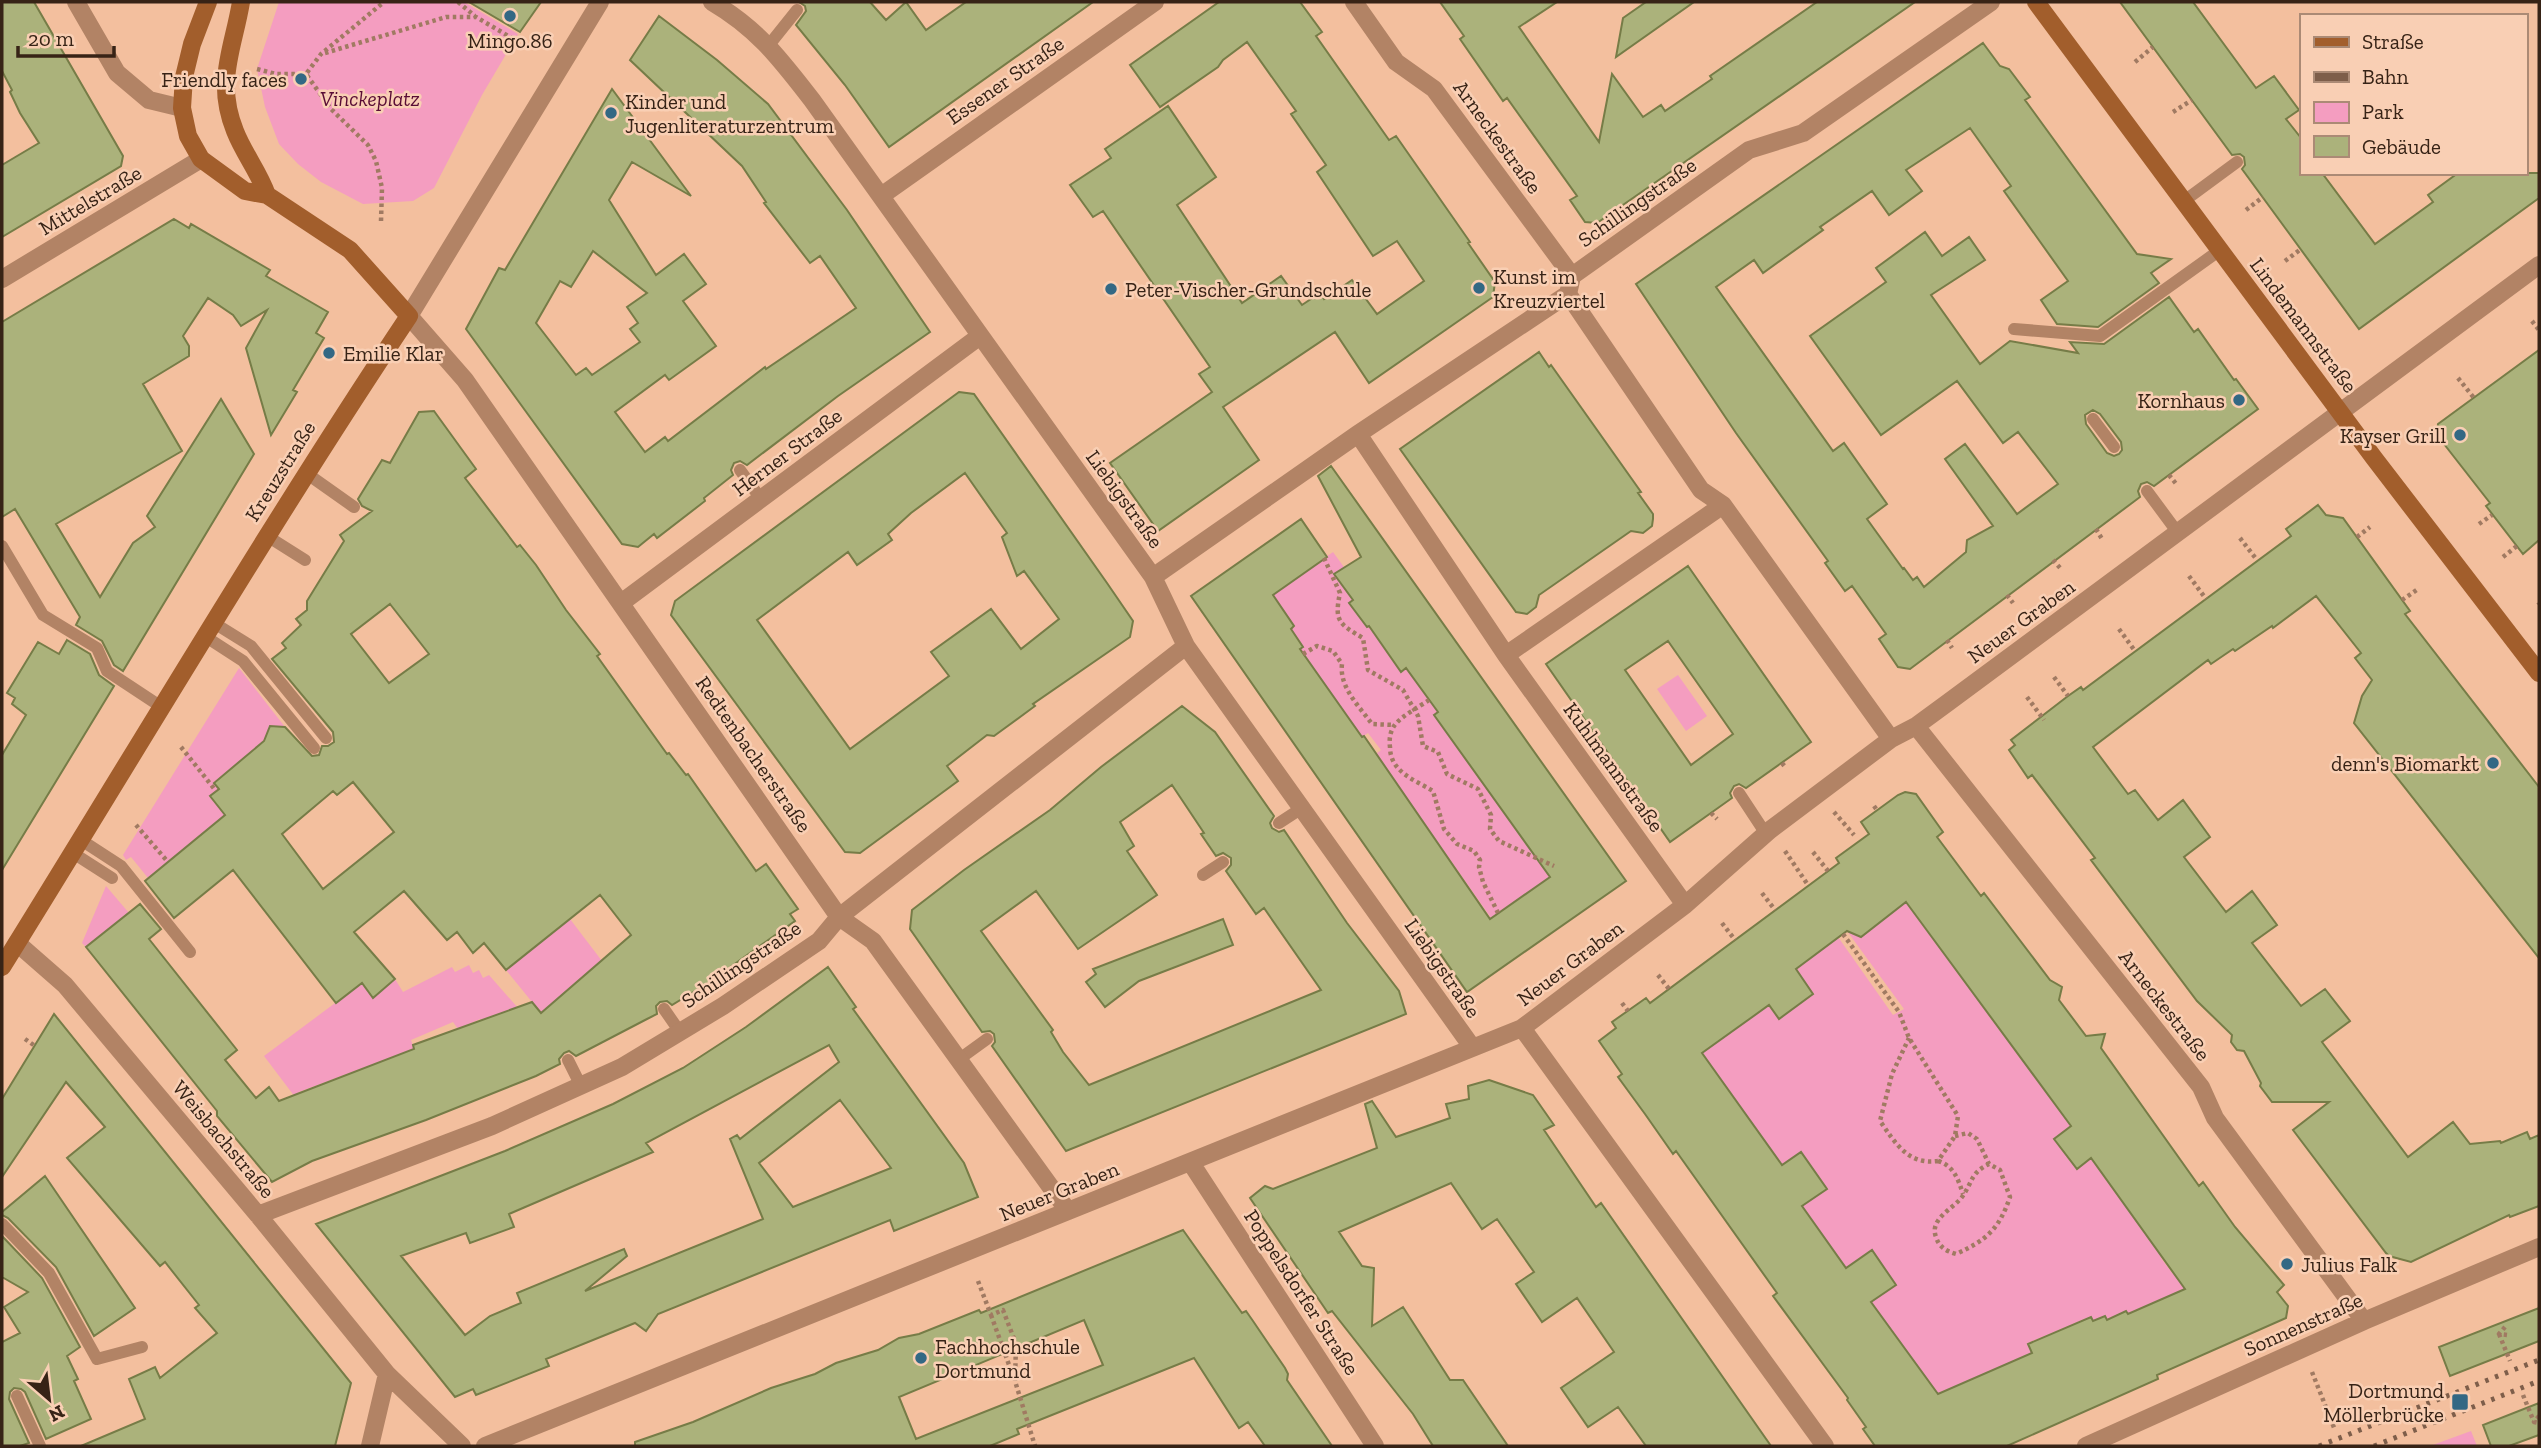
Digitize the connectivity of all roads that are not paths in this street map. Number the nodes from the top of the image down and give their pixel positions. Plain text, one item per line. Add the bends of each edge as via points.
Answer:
1 (76, 2) edge
2 (208, 2) edge
3 (241, 2) edge
4 (600, 2) edge
5 (712, 2) edge
6 (1155, 2) edge
7 (1354, 2) edge
8 (1991, 2) edge
9 (2036, 2) edge
10 (797, 10) dead end
11 (769, 45) junction
12 (182, 108) junction
13 (201, 159) junction
14 (2237, 162) dead end
15 (267, 195) junction
16 (881, 196) junction
17 (2184, 201) junction
18 (2220, 250) junction
19 (2539, 265) edge
20 (1572, 276) junction
21 (2, 279) edge
22 (1568, 294) junction
23 (409, 316) junction
24 (2014, 329) dead end
25 (980, 336) junction
26 (2341, 413) junction
27 (2093, 419) dead end
28 (1358, 434) junction
29 (2114, 447) dead end
30 (740, 470) dead end
31 (306, 473) junction
32 (2147, 491) dead end
33 (761, 499) junction
34 (1723, 505) junction
35 (354, 507) dead end
36 (2178, 533) junction
37 (267, 536) junction
38 (2, 545) edge
39 (305, 560) dead end
40 (1153, 577) junction
41 (621, 603) junction
42 (210, 630) junction
43 (1186, 646) junction
44 (1506, 655) junction
45 (2539, 673) edge
46 (163, 708) junction
47 (1916, 726) junction
48 (326, 738) dead end
49 (1891, 739) junction
50 (314, 748) dead end
51 (1739, 793) dead end
52 (1302, 808) junction
53 (1279, 823) dead end
54 (1768, 832) junction
55 (77, 847) junction
56 (1223, 862) dead end
57 (1203, 875) dead end
58 (112, 878) dead end
59 (1685, 905) junction
60 (839, 917) junction
61 (17, 943) junction
62 (190, 952) dead end
63 (2, 967) edge
64 (664, 1009) dead end
65 (1522, 1028) junction
66 (680, 1032) junction
67 (987, 1040) dead end
68 (1472, 1047) junction
69 (568, 1060) dead end
70 (958, 1060) junction
71 (581, 1086) junction
72 (1191, 1163) junction
73 (1068, 1211) junction
74 (258, 1215) junction
75 (2, 1224) edge
76 (2539, 1247) edge
77 (2364, 1321) junction
78 (142, 1347) dead end
79 (387, 1374) junction
80 (17, 1396) dead end
81 (40, 1446) edge
82 (370, 1446) edge
83 (462, 1446) edge
84 (485, 1446) edge
85 (1375, 1446) edge
86 (1825, 1446) edge
87 (2086, 1446) edge

1 - 12 street via 117,73 149,100
2 - 12 street via 192,44
3 - 15 street via 227,58 226,97 234,129
4 - 23 street, Kreuzstraße
5 - 11 street, Liebigstraße via 738,17
6 - 16 street, Essener Straße
7 - 20 street, Arneckestraße via 1396,62 1434,89
8 - 20 street, Schillingstraße via 1803,133 1749,150
9 - 17 street, Lindemannstraße
10 - 11 lane
11 - 16 street, Liebigstraße
12 - 13 street via 188,136
13 - 15 street via 245,191
13 - 21 street, Mittelstraße
14 - 17 lane
15 - 23 street via 350,250
16 - 25 street, Liebigstraße
17 - 18 street, Lindemannstraße
18 - 24 lane via 2100,336
18 - 26 street, Lindemannstraße
19 - 26 street, Neuer Graben
20 - 22 street, Schillingstraße
22 - 28 street
22 - 34 street via 1701,490
23 - 31 street, Kreuzstraße
23 - 41 street, Redtenbacherstraße via 465,380
25 - 33 street, Herner Straße
25 - 40 street, Liebigstraße
26 - 36 street, Neuer Graben
26 - 45 street, Lindemannstraße
27 - 29 lane
28 - 40 street
28 - 44 street, Kuhlmannstraße
30 - 33 lane
31 - 35 lane
31 - 37 street, Kreuzstraße
32 - 36 lane
33 - 41 street, Herner Straße
34 - 44 street
34 - 49 street
36 - 47 street, Neuer Graben
37 - 39 lane
37 - 42 street, Kreuzstraße
38 - 46 lane via 43,615 97,648 107,671
40 - 43 street, Liebigstraße
41 - 60 street, Redtenbacherstraße
42 - 46 street, Kreuzstraße
42 - 48 lane via 251,646
42 - 50 lane via 243,661
43 - 52 street, Liebigstraße
43 - 60 street, Schillingstraße
44 - 59 street, Kuhlmannstraße
46 - 55 street, Kreuzstraße
47 - 49 street, Neuer Graben
47 - 77 street, Arneckestraße via 2201,1087 2215,1118
49 - 54 street, Neuer Graben
51 - 54 lane
52 - 53 lane
52 - 68 street, Liebigstraße
54 - 59 street, Neuer Graben
55 - 58 lane
55 - 61 street, Kreuzstraße
55 - 62 lane via 121,866
56 - 57 lane
59 - 65 street, Neuer Graben
60 - 66 street, Schillingstraße via 819,941
60 - 70 street, Redtenbacherstraße via 873,941
61 - 63 street, Kreuzstraße
61 - 74 street, Weisbachstraße via 65,985
64 - 66 lane
65 - 68 street, Neuer Graben
65 - 86 street
66 - 71 street, Schillingstraße
67 - 70 lane
68 - 72 street, Neuer Graben
69 - 71 lane
70 - 73 street, Redtenbacherstraße
71 - 74 street, Schillingstraße via 492,1126
72 - 73 street, Neuer Graben
72 - 85 street, Poppelsdorfer Straße
73 - 84 street, Neuer Graben
74 - 79 street, Weisbachstraße
75 - 78 lane via 49,1273 97,1359
76 - 77 street, Sonnenstraße
77 - 87 street, Sonnenstraße
79 - 82 street
79 - 83 street, Weisbachstraße
80 - 81 lane

